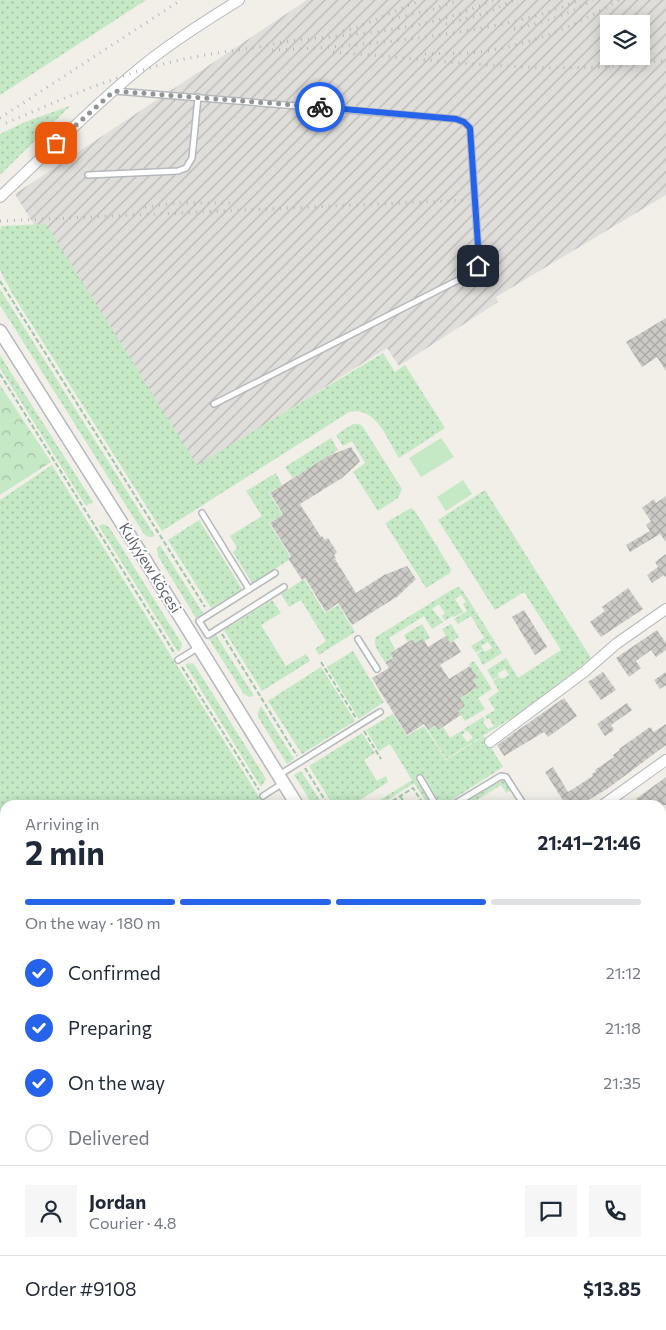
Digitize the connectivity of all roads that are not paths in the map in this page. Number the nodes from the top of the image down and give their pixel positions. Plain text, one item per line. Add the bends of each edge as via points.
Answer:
1 (239, 0) edge
2 (114, 91) junction
3 (198, 97) junction
4 (88, 175) dead end
5 (0, 197) edge
6 (0, 331) edge
7 (214, 404) dead end
8 (202, 513) dead end
9 (275, 573) dead end
10 (284, 587) dead end
11 (249, 589) junction
12 (665, 613) edge
13 (204, 628) junction
14 (192, 635) junction
15 (358, 639) dead end
16 (199, 647) junction
17 (178, 660) road end
18 (377, 669) dead end
19 (380, 712) dead end
20 (490, 742) dead end
21 (666, 760) edge
22 (420, 778) dead end
23 (281, 779) junction
24 (263, 796) road end
25 (294, 800) edge
26 (433, 800) edge
27 (461, 800) edge
28 (521, 800) edge
29 (610, 800) edge

1 - 2 street via 143,66
2 - 3 lane
2 - 5 street
3 - 4 lane via 192,158 186,168
3 - 7 lane via 464,122 470,128 479,260 474,272
6 - 14 street, Kulyýew köçesi
8 - 11 lane
9 - 11 lane
10 - 13 lane via 208,634
11 - 13 lane via 199,620
12 - 20 street via 616,644
13 - 14 lane
14 - 16 street, Kulyýew köçesi
15 - 18 lane
16 - 17 lane
16 - 23 street, Kulyýew köçesi
19 - 23 lane
21 - 29 street
22 - 26 lane
23 - 24 lane
23 - 25 street, Kulyýew köçesi
27 - 28 lane via 501,776 506,777

